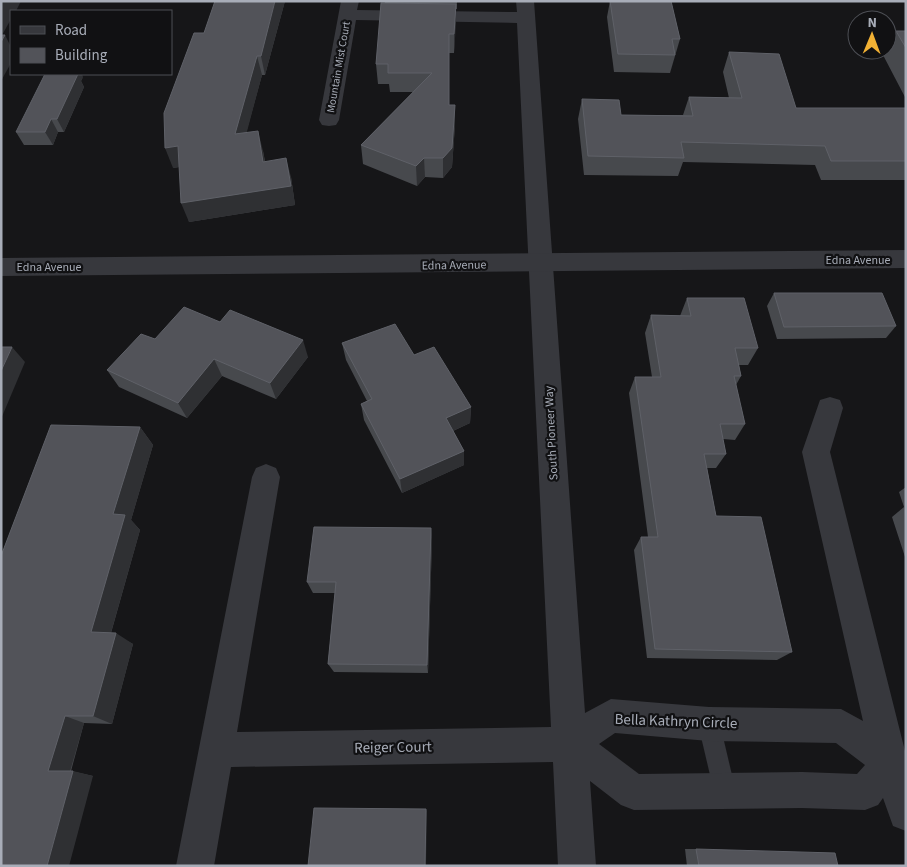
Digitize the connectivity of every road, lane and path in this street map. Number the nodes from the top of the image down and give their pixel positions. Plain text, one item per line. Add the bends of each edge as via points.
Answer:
1 (349, 8) edge
2 (525, 9) edge
3 (329, 120) dead end
4 (906, 259) edge
5 (540, 263) junction
6 (1, 267) edge
7 (830, 408) dead end
8 (266, 477) dead end
9 (709, 724) junction
10 (569, 744) junction
11 (216, 750) junction
12 (890, 762) junction
13 (725, 792) junction
14 (906, 813) edge
15 (194, 866) edge
16 (577, 866) edge

1 - 2 street, Mountain Mist Court
1 - 3 street, Mountain Mist Court
2 - 5 street, South Pioneer Way
4 - 5 street, Edna Avenue
5 - 6 street, Edna Avenue
5 - 10 street, South Pioneer Way
7 - 12 street via 816,452
8 - 11 street
9 - 10 street, Bella Kathryn Circle via 611,716
9 - 12 street, Bella Kathryn Circle via 841,726
9 - 13 lane
10 - 11 street, Reiger Court
10 - 13 street via 634,792
10 - 16 street, South Pioneer Way
11 - 15 street
12 - 13 street via 865,792
12 - 14 street

